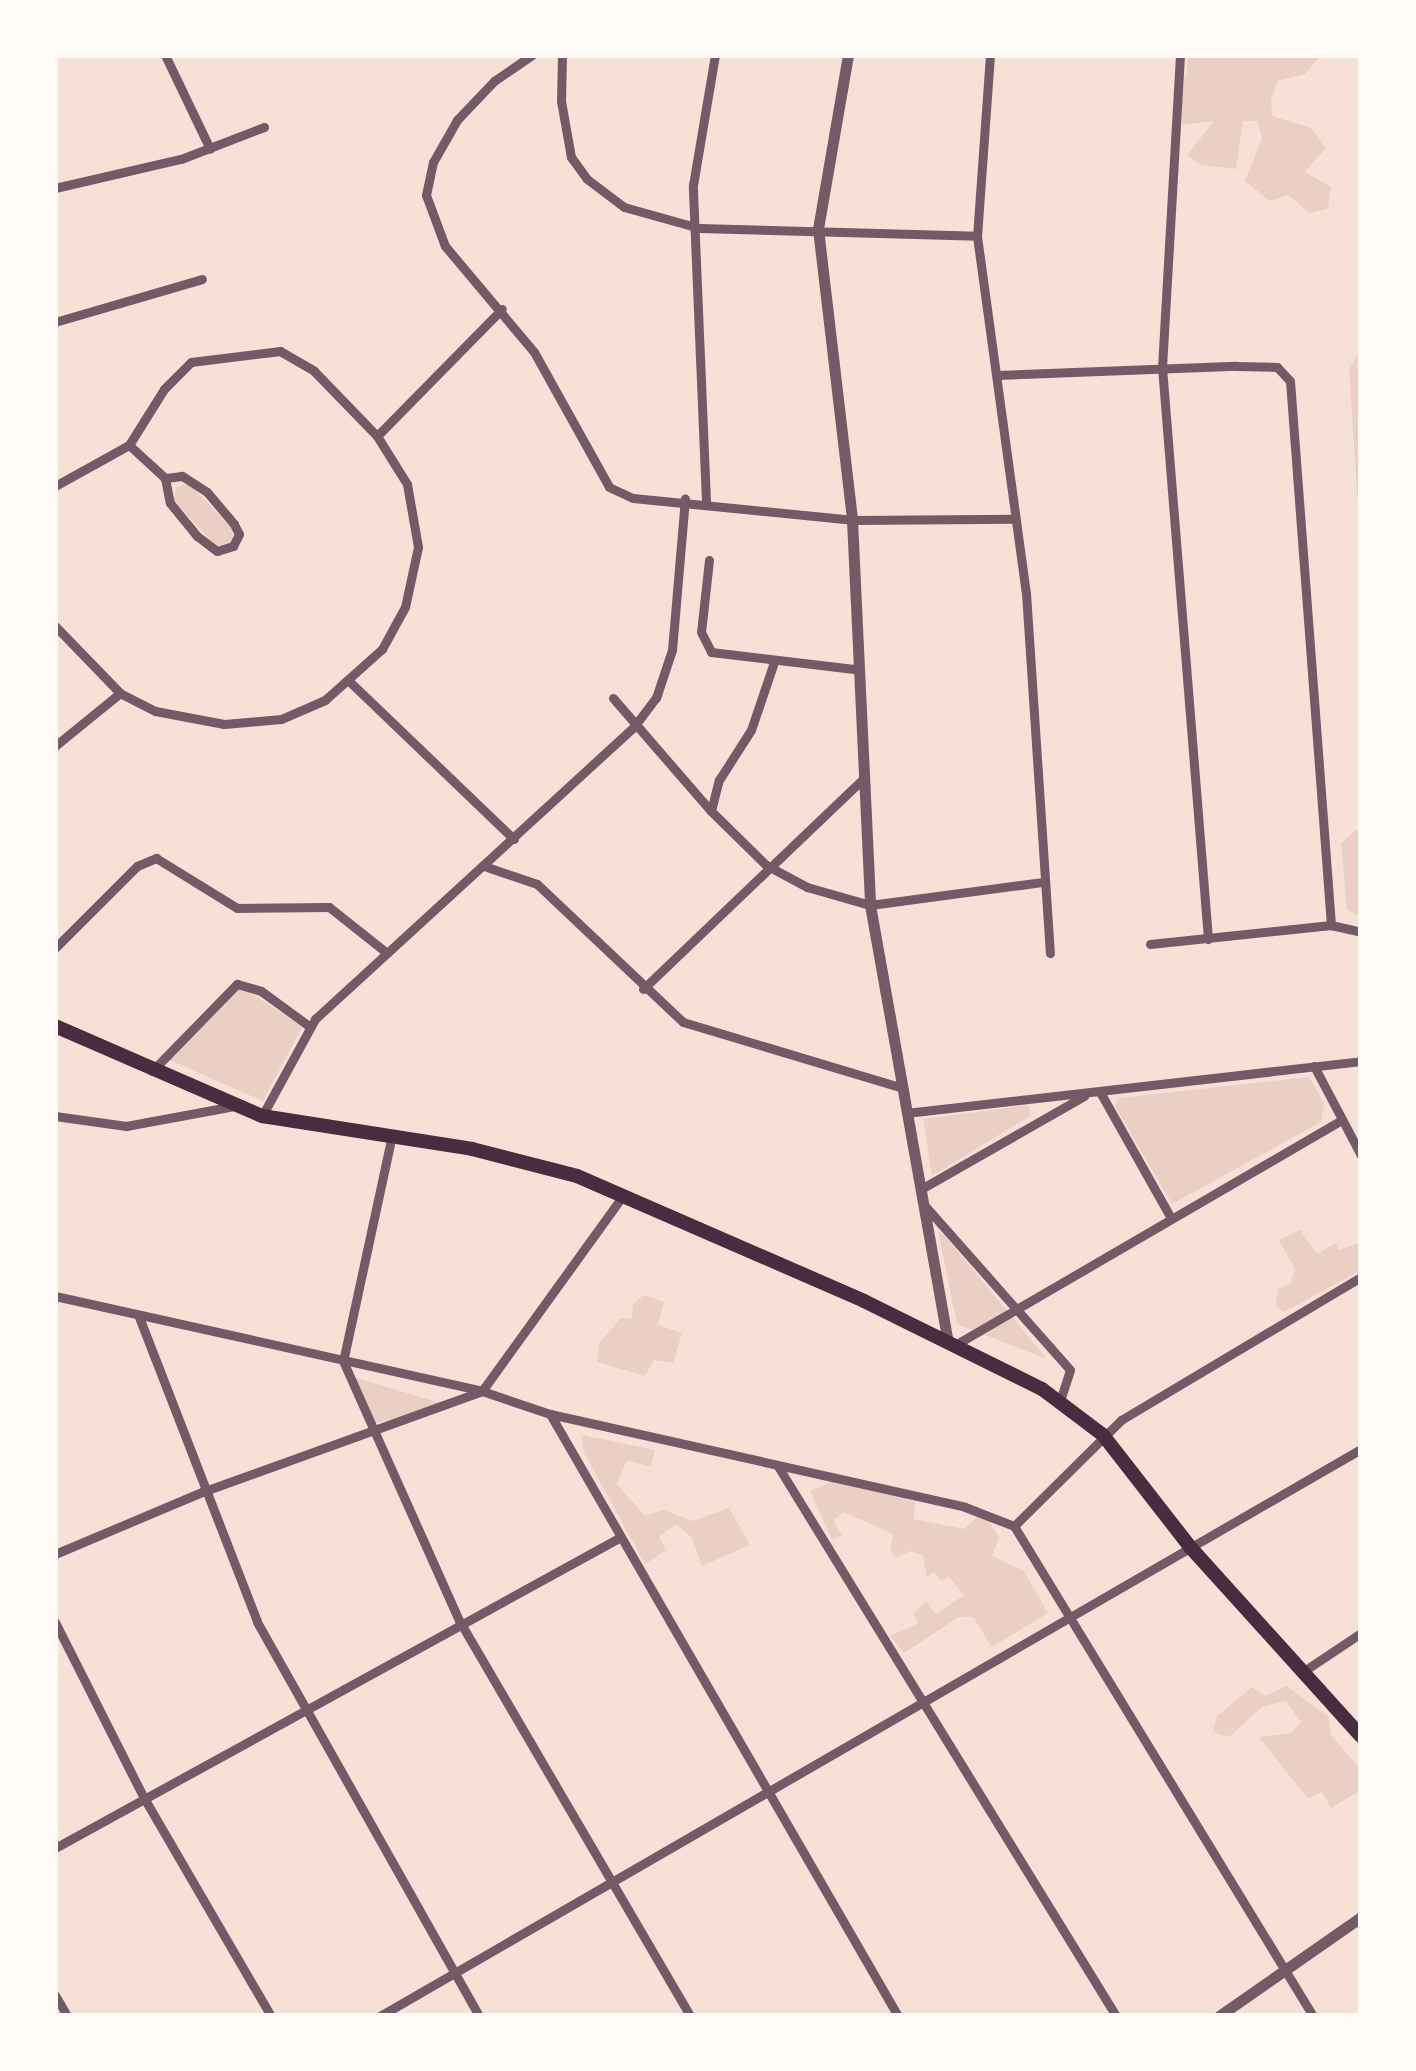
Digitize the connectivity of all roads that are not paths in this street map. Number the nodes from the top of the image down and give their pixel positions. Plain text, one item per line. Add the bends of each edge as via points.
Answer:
1 (166, 55) edge
2 (532, 55) edge
3 (562, 55) edge
4 (715, 55) edge
5 (848, 55) edge
6 (990, 55) edge
7 (1180, 55) edge
8 (264, 127) dead end
9 (210, 150) junction
10 (55, 188) edge
11 (699, 228) junction
12 (818, 229) junction
13 (977, 236) junction
14 (202, 279) dead end
15 (502, 309) junction
16 (55, 322) edge
17 (1162, 367) junction
18 (998, 376) junction
19 (378, 436) junction
20 (128, 445) junction
21 (165, 478) junction
22 (56, 484) edge
23 (685, 500) junction
24 (706, 501) junction
25 (1015, 519) junction
26 (852, 520) junction
27 (709, 560) dead end
28 (55, 626) edge
29 (774, 662) junction
30 (854, 669) junction
31 (350, 682) junction
32 (120, 692) junction
33 (613, 698) dead end
34 (633, 728) junction
35 (55, 746) edge
36 (862, 780) junction
37 (711, 811) junction
38 (514, 840) junction
39 (766, 865) junction
40 (484, 866) junction
41 (1043, 882) junction
42 (870, 904) junction
43 (1331, 925) junction
44 (1361, 932) edge
45 (1208, 939) junction
46 (1150, 944) dead end
47 (55, 948) edge
48 (387, 953) junction
49 (1050, 953) dead end
50 (643, 989) junction
51 (55, 1026) edge
52 (309, 1026) junction
53 (1361, 1062) edge
54 (1314, 1066) junction
55 (151, 1072) junction
56 (900, 1087) junction
57 (1094, 1092) junction
58 (235, 1106) junction
59 (906, 1113) junction
60 (55, 1116) edge
61 (262, 1116) junction
62 (1341, 1120) junction
63 (392, 1135) junction
64 (1361, 1155) edge
65 (921, 1188) junction
66 (624, 1194) junction
67 (924, 1205) junction
68 (1170, 1216) junction
69 (1361, 1276) edge
70 (55, 1296) edge
71 (1013, 1306) junction
72 (139, 1316) junction
73 (951, 1343) junction
74 (343, 1361) junction
75 (482, 1390) junction
76 (1060, 1400) junction
77 (550, 1414) junction
78 (377, 1430) junction
79 (1102, 1434) junction
80 (1361, 1450) edge
81 (780, 1468) junction
82 (202, 1492) junction
83 (1014, 1526) junction
84 (619, 1538) junction
85 (1191, 1548) junction
86 (55, 1554) edge
87 (1072, 1618) junction
88 (55, 1622) edge
89 (460, 1622) junction
90 (1361, 1633) edge
91 (1300, 1673) junction
92 (922, 1706) junction
93 (306, 1710) junction
94 (1361, 1736) edge
95 (768, 1792) junction
96 (144, 1798) junction
97 (55, 1848) edge
98 (611, 1882) junction
99 (1361, 1917) edge
100 (1284, 1970) junction
101 (454, 1975) junction
102 (55, 1995) edge
103 (67, 2016) edge
104 (271, 2016) edge
105 (380, 2016) edge
106 (479, 2016) edge
107 (690, 2016) edge
108 (898, 2016) edge
109 (1116, 2016) edge
110 (1219, 2016) edge
111 (1313, 2016) edge

1 - 9 street
2 - 15 street via 494,81 457,120 434,162 426,195 445,246
3 - 11 street via 564,138 587,179 624,206
4 - 11 street via 693,184
5 - 12 street
6 - 13 street
7 - 17 street
8 - 9 street
9 - 10 street
11 - 12 street
11 - 24 street
12 - 13 street
12 - 26 street
13 - 18 street
14 - 16 street
15 - 19 street
15 - 23 street via 558,391 602,477 623,495
17 - 18 street
17 - 43 street via 1277,367 1290,381
17 - 45 street
18 - 25 street
19 - 20 street via 297,358 258,350 191,362 164,389
19 - 31 street via 407,484 418,547 395,631
20 - 21 street
20 - 22 street
21 - 21 street via 173,508 197,536 217,551 233,546 239,534 206,492 182,476
23 - 24 street
23 - 34 street via 670,662 656,698
24 - 26 street
25 - 26 street
25 - 41 street via 1026,593
26 - 30 street
27 - 29 street via 704,645 720,656
28 - 32 street
29 - 30 street
29 - 37 street via 751,730 719,780
30 - 36 street
31 - 32 street via 302,713 224,724 155,711
31 - 38 street
32 - 35 street
33 - 34 street
34 - 37 street
34 - 38 street
36 - 39 street
36 - 42 street
37 - 39 street
38 - 40 street
39 - 42 street via 808,887
39 - 50 street
40 - 48 street
40 - 50 street via 534,881
41 - 42 street
41 - 49 street
42 - 56 street
43 - 44 street
43 - 45 street
45 - 46 street
47 - 48 street via 150,858 166,860 238,908 328,906
48 - 52 street
50 - 56 street via 700,1030
51 - 55 main road
52 - 55 street via 261,991 237,984
52 - 61 street
53 - 54 street
54 - 57 street
54 - 62 street
55 - 58 main road
56 - 59 street
57 - 59 street
57 - 65 street
57 - 68 street
58 - 60 street via 126,1126
58 - 61 main road
59 - 65 street
61 - 63 main road
62 - 64 street
62 - 68 street
63 - 66 main road via 544,1165
63 - 74 street
65 - 67 street
66 - 73 main road
66 - 75 street
67 - 71 street
67 - 73 street
68 - 71 street
69 - 79 street
70 - 72 street
71 - 73 street
71 - 76 street via 1070,1370
72 - 74 street
72 - 82 street
73 - 76 main road
74 - 75 street
74 - 78 street
75 - 77 street
75 - 78 street
76 - 79 main road
77 - 81 street
77 - 84 street
78 - 82 street
78 - 89 street
79 - 83 street
79 - 85 main road
80 - 85 street
81 - 83 street via 966,1507
81 - 92 street
82 - 86 street
82 - 93 street via 257,1622
83 - 87 street
84 - 89 street
84 - 95 street
85 - 87 street
85 - 91 main road
87 - 92 street
87 - 100 street
88 - 96 street
89 - 93 street
89 - 98 street
90 - 91 street
91 - 94 main road
92 - 95 street
92 - 109 street
93 - 96 street
93 - 101 street
95 - 98 street
95 - 108 street
96 - 97 street
96 - 104 street
98 - 101 street
98 - 107 street
99 - 100 street
100 - 110 street
100 - 111 street
101 - 105 street
101 - 106 street
102 - 103 street

